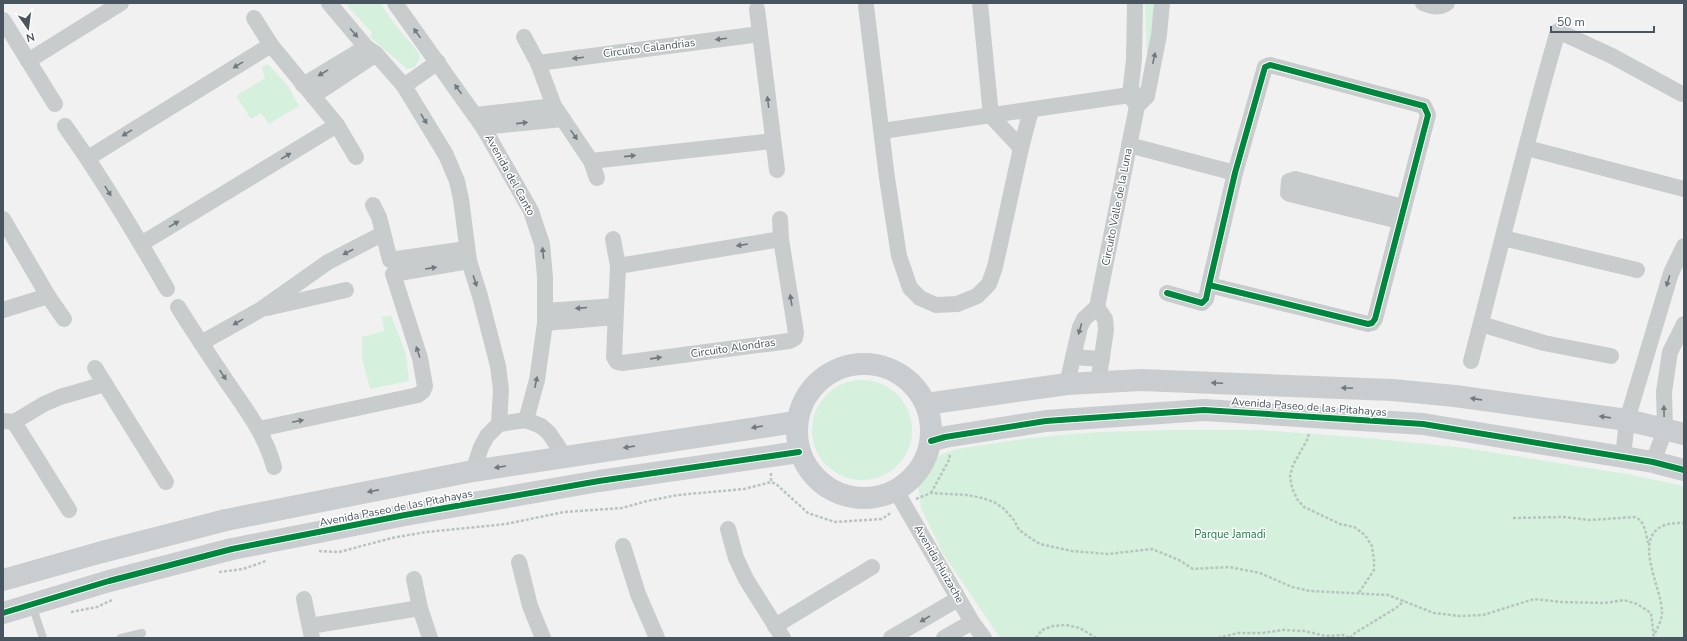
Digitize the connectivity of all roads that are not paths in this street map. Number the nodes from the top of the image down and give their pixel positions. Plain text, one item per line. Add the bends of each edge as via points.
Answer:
1 (121, 3) edge
2 (328, 3) edge
3 (395, 3) edge
4 (980, 3) edge
5 (1134, 3) edge
6 (1162, 3) edge
7 (1423, 3) edge
8 (1447, 3) edge
9 (866, 6) dead end
10 (757, 9) dead end
11 (254, 18) dead end
12 (3, 20) edge
13 (760, 34) junction
14 (524, 37) dead end
15 (271, 45) junction
16 (371, 51) junction
17 (28, 61) junction
18 (438, 62) junction
19 (538, 63) junction
20 (404, 86) junction
21 (308, 90) junction
22 (1682, 94) dead end
23 (1138, 99) junction
24 (55, 104) dead end
25 (1031, 110) junction
26 (558, 113) junction
27 (991, 116) junction
28 (479, 121) junction
29 (336, 125) junction
30 (65, 126) dead end
31 (882, 131) junction
32 (773, 141) junction
33 (1129, 145) junction
34 (1021, 148) junction
35 (1526, 148) junction
36 (356, 157) dead end
37 (88, 158) junction
38 (591, 161) junction
39 (777, 170) dead end
40 (1235, 173) junction
41 (597, 178) dead end
42 (1684, 189) edge
43 (373, 205) dead end
44 (1401, 214) junction
45 (3, 219) edge
46 (780, 220) dead end
47 (382, 234) junction
48 (1503, 238) junction
49 (613, 239) dead end
50 (781, 239) junction
51 (141, 244) junction
52 (1684, 246) edge
53 (468, 255) junction
54 (618, 266) junction
55 (1637, 270) dead end
56 (1209, 285) junction
57 (167, 289) dead end
58 (346, 290) dead end
59 (1167, 293) dead end
60 (48, 296) junction
61 (178, 307) dead end
62 (1097, 307) junction
63 (3, 310) edge
64 (260, 310) junction
65 (615, 311) junction
66 (545, 317) junction
67 (64, 319) dead end
68 (1481, 324) junction
69 (1684, 324) edge
70 (200, 343) junction
71 (1611, 356) dead end
72 (1073, 357) junction
73 (1102, 360) junction
74 (1471, 361) dead end
75 (95, 368) dead end
76 (1141, 380) junction
77 (1098, 383) junction
78 (105, 384) junction
79 (1067, 384) junction
80 (926, 404) junction
81 (1141, 413) junction
82 (526, 420) junction
83 (1627, 420) junction
84 (8, 421) edge
85 (796, 422) junction
86 (499, 424) junction
87 (259, 429) junction
88 (1674, 432) edge
89 (938, 439) junction
90 (799, 452) junction
91 (565, 457) junction
92 (1623, 457) junction
93 (1653, 462) junction
94 (274, 467) dead end
95 (1684, 470) edge
96 (473, 471) junction
97 (166, 482) dead end
98 (899, 497) junction
99 (69, 510) dead end
100 (728, 529) dead end
101 (623, 546) dead end
102 (102, 552) junction
103 (518, 562) dead end
104 (872, 567) dead end
105 (414, 579) dead end
106 (3, 580) edge
107 (114, 589) junction
108 (958, 598) junction
109 (304, 599) dead end
110 (32, 604) junction
111 (420, 608) junction
112 (3, 613) edge
113 (972, 622) junction
114 (311, 632) edge
115 (779, 632) edge
116 (142, 633) dead end
117 (42, 638) edge
118 (121, 638) edge
119 (430, 638) edge
120 (543, 638) edge
121 (657, 638) edge
122 (893, 638) edge
123 (944, 638) edge
124 (984, 638) edge

1 - 17 street
2 -> 16 street
18 -> 3 street, Avenida del Canto
4 - 27 street
5 - 23 street, Circuito Valle de la Luna via 1134,59
23 -> 6 street, Circuito Valle de la Luna via 1159,35
7 - 8 street via 1434,7
9 - 31 street
10 - 13 street
11 - 15 street
12 - 17 street
13 -> 19 street, Circuito Calandrias
32 -> 13 street
14 - 19 street
15 - 21 street
15 -> 37 street
16 - 20 street
16 - 21 street
17 - 24 street
18 - 20 street
28 -> 18 street, Avenida del Canto
19 - 26 street
20 -> 53 street via 446,155 457,181
21 - 29 street
22 - 35 street via 1612,56 1558,31
23 - 25 street
23 - 33 street, Circuito Valle de la Luna
25 - 27 street
25 - 34 street
26 - 28 street
26 -> 38 street
27 - 31 street
27 - 34 street
66 -> 28 street, Avenida del Canto via 542,244 531,211
29 - 36 street
51 -> 29 street
30 - 37 street
31 - 34 street via 899,256 910,288 920,298 936,305 957,304 977,296 989,284
38 -> 32 street
32 - 39 street
33 - 40 street
33 - 62 street, Circuito Valle de la Luna
35 - 42 street
35 - 48 street
37 -> 51 street
38 - 41 street
40 - 44 street via 1263,71 1270,65 1424,106 1428,115
40 - 56 street
43 - 47 street via 379,217
44 - 44 street via 1295,178 1289,181 1287,190 1290,194
44 - 56 street via 1372,323
45 - 60 street
46 - 50 street, Circuito Alondras
47 - 53 street via 390,260
47 -> 64 street via 328,262
48 - 55 street
48 - 68 street
49 - 54 street, Circuito Alondras
50 -> 54 street
65 -> 50 street, Circuito Alondras via 614,357 617,362 622,363 789,341 795,338 796,333
51 - 57 street
52 -> 83 street via 1671,273
53 -> 86 street via 498,366 501,390
87 -> 53 street via 418,395 423,391 420,358 393,274
54 - 65 street, Circuito Alondras
56 - 59 street via 1206,299 1202,303
58 - 64 street
60 - 63 street
60 - 67 street
61 - 70 street
62 -> 72 street via 1084,319
62 - 73 street via 1106,324
64 -> 70 street
65 - 66 street
82 -> 66 street, Avenida del Canto via 537,380
68 - 71 street via 1544,343
68 - 74 street
88 -> 69 street via 1664,392 1670,352
70 -> 87 street
72 - 73 street
72 - 79 street
73 - 77 street
75 - 78 street
76 - 77 street, Avenida Paseo de las Pitahayas
76 - 81 street
83 -> 76 street, Avenida Paseo de las Pitahayas via 1455,396 1392,390
77 - 79 street, Avenida Paseo de las Pitahayas
78 - 84 street via 60,397
78 - 97 street
79 - 80 street, Avenida Paseo de las Pitahayas
80 - 85 street via 914,385 896,372 876,365 854,364 833,371 815,384 802,402
80 - 89 street
81 - 89 street, Avenida Paseo de las Pitahayas via 1046,421
81 - 92 street, Avenida Paseo de las Pitahayas via 1204,410 1423,424
82 - 86 street
82 - 91 street via 541,426 549,433
83 - 88 street, Avenida Paseo de las Pitahayas
83 - 92 street
84 - 99 street
85 - 90 street
85 -> 91 street, Avenida Paseo de las Pitahayas
86 - 96 street via 487,436
87 - 94 street
88 - 93 street
89 - 98 street via 916,474 903,486
90 - 98 street via 812,476 828,489 847,497 867,499 887,494
90 - 107 street, Avenida Paseo de las Pitahayas via 598,481 232,549
91 -> 96 street, Avenida Paseo de las Pitahayas
92 - 93 street, Avenida Paseo de las Pitahayas
93 - 95 street, Avenida Paseo de las Pitahayas
96 -> 102 street, Avenida Paseo de las Pitahayas via 226,520
98 - 108 street, Avenida Huizache
100 - 115 street via 736,558
101 - 121 street via 638,594
102 - 106 street, Avenida Paseo de las Pitahayas
102 - 107 street
103 - 120 street via 530,606
104 - 115 street
105 - 111 street
107 - 110 street, Avenida Paseo de las Pitahayas
108 - 113 street, Avenida Huizache
108 -> 122 street
109 - 114 street
110 - 112 street, Avenida Paseo de las Pitahayas
110 - 117 lane
111 - 114 street
111 - 119 street
113 - 123 street
113 - 124 street, Avenida Huizache
116 - 118 lane

